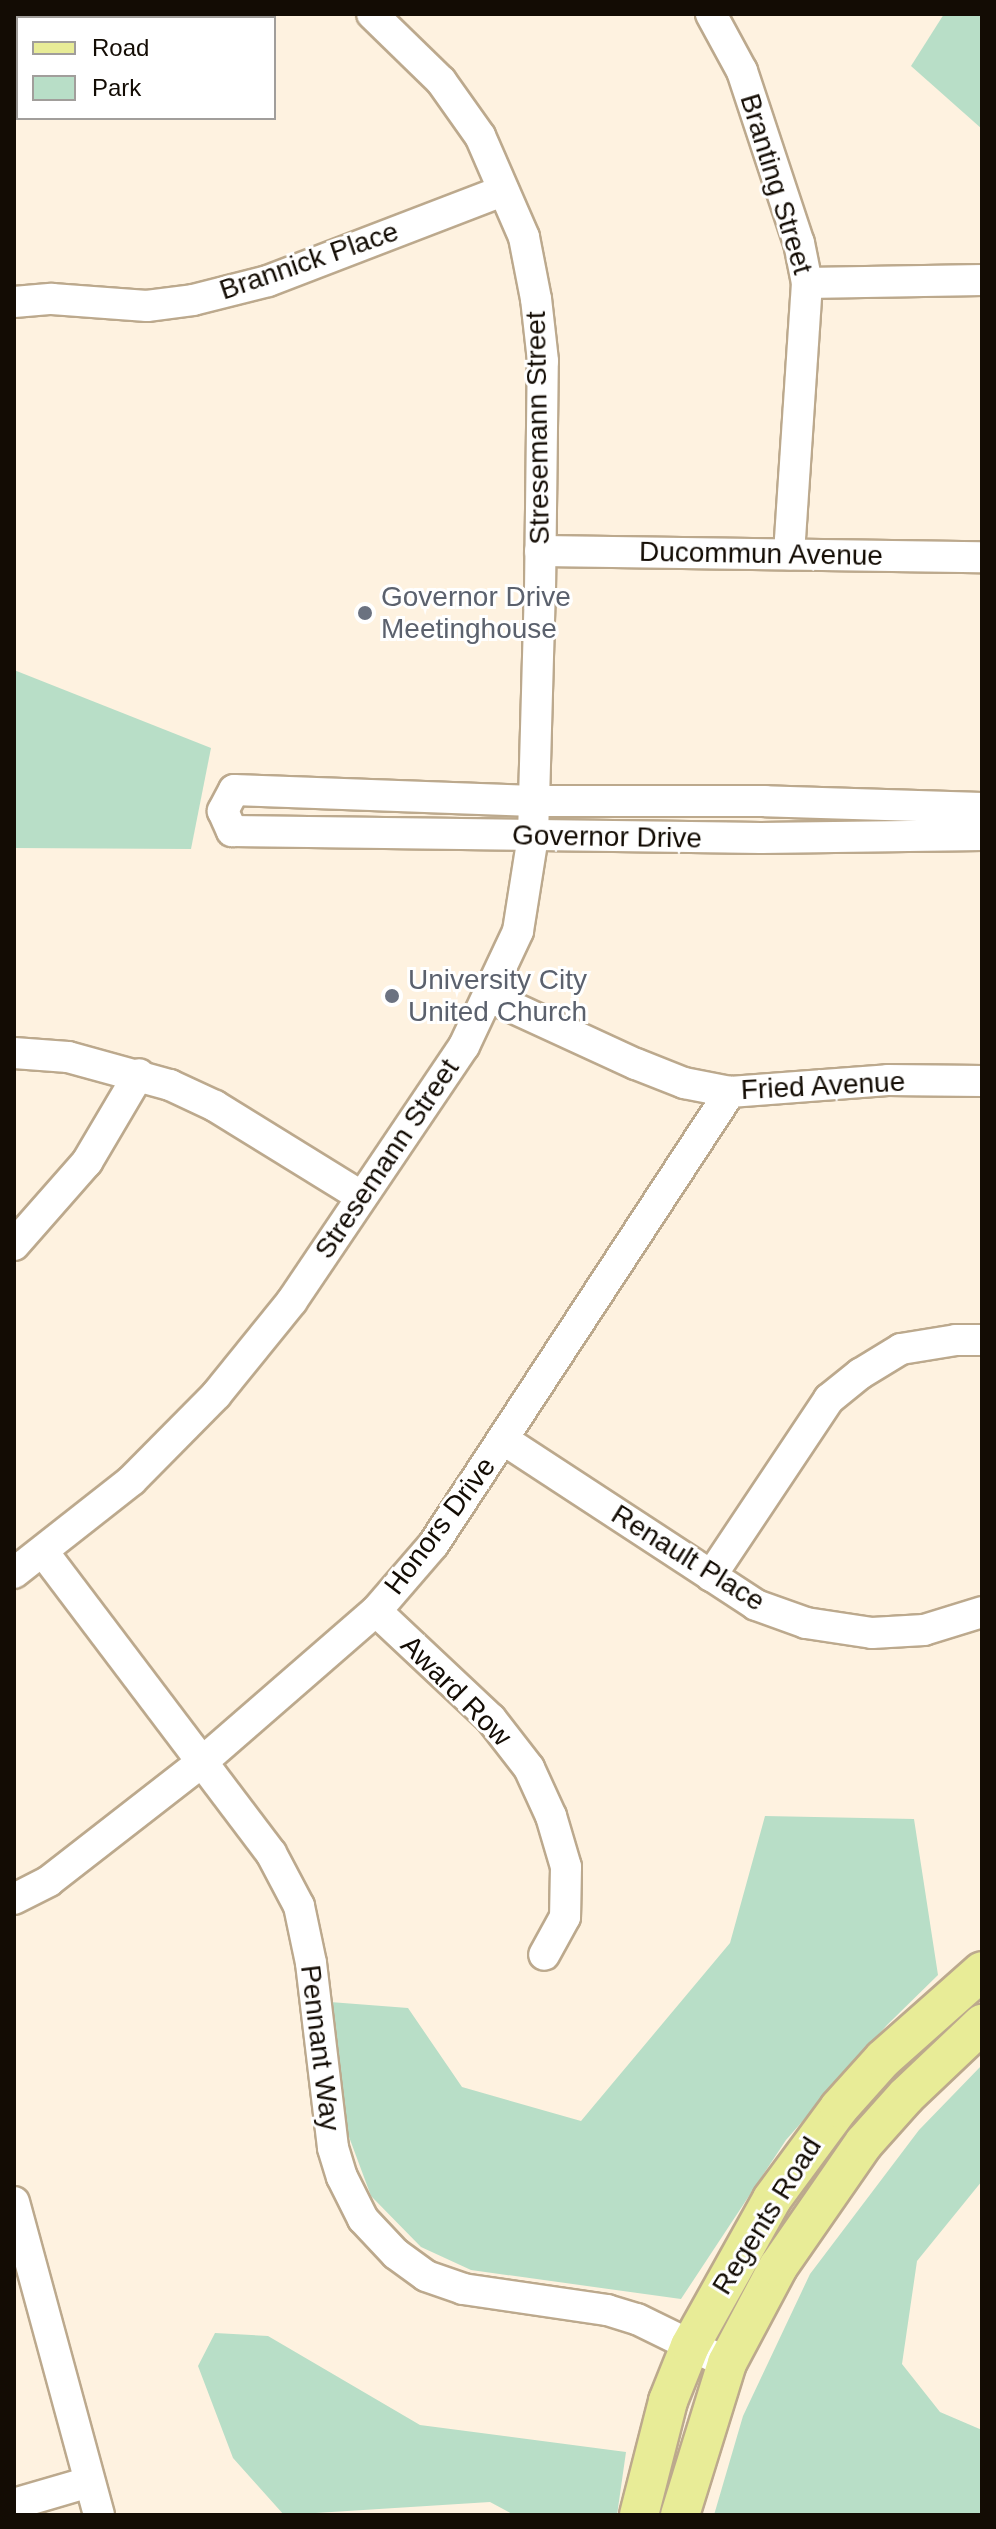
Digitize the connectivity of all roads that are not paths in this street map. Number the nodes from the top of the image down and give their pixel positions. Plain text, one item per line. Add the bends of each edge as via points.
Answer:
1 (372, 14) edge
2 (711, 14) edge
3 (503, 191) junction
4 (982, 280) edge
5 (807, 283) junction
6 (14, 302) edge
7 (540, 551) junction
8 (789, 554) junction
9 (982, 557) edge
10 (534, 801) junction
11 (982, 808) edge
12 (982, 835) edge
13 (533, 836) junction
14 (490, 997) junction
15 (14, 1053) edge
16 (139, 1074) junction
17 (982, 1081) edge
18 (730, 1092) junction
19 (361, 1196) junction
20 (14, 1245) edge
21 (982, 1340) edge
22 (504, 1440) junction
23 (44, 1553) junction
24 (14, 1573) edge
25 (711, 1576) junction
26 (376, 1611) junction
27 (982, 1612) edge
28 (202, 1762) junction
29 (14, 1899) edge
30 (544, 1955) dead end
31 (982, 1971) edge
32 (982, 2024) edge
33 (14, 2202) edge
34 (690, 2346) junction
35 (727, 2363) junction
36 (89, 2482) junction
37 (14, 2504) edge
38 (99, 2515) edge
39 (639, 2515) edge
40 (680, 2515) edge

1 - 3 street, Stresemann Street via 441,81 480,136
2 - 5 street, Branting Street via 742,71 799,243
3 - 6 street, Brannick Place via 268,281 193,300 147,306 52,299
3 - 7 street, Stresemann Street via 524,237 543,361
4 - 5 street
5 - 8 street, Branting Street
7 - 8 street, Ducommun Avenue
7 - 10 street, Stresemann Street
8 - 9 street, Ducommun Avenue
10 - 11 street, Governor Drive
10 - 13 street, Stresemann Street
10 - 13 street, Governor Drive via 234,790 223,811 232,831
12 - 13 street, Governor Drive
13 - 14 street, Stresemann Street via 518,931
14 - 18 street, Fried Avenue via 636,1064 684,1083
14 - 19 street, Stresemann Street via 464,1046
15 - 16 street via 68,1057
16 - 19 street via 215,1106
16 - 20 street via 87,1162
17 - 18 street, Fried Avenue via 888,1080
18 - 22 street, Honors Drive
19 - 23 street, Stresemann Street via 292,1301 216,1395 132,1480
21 - 25 street via 901,1349 829,1399
22 - 25 street, Renault Place
22 - 26 street, Honors Drive via 433,1545
23 - 24 street, Stresemann Street
23 - 28 street, Pennant Way
25 - 27 street, Renault Place via 756,1605 806,1623 872,1633 924,1630
26 - 28 street, Honors Drive
26 - 30 street, Award Row via 491,1719 529,1768 566,1867 565,1917
28 - 29 street, Honors Drive via 49,1881
28 - 34 street, Pennant Way via 271,1853 299,1906 333,2148 363,2219 426,2276 463,2289 607,2310
31 - 34 main road, Regents Road via 883,2059 839,2108 772,2199
32 - 35 main road, Regents Road via 864,2143 778,2267
33 - 36 street
34 - 35 street, Pennant Way
34 - 39 main road, Regents Road via 668,2401
35 - 40 main road, Regents Road
36 - 37 street
36 - 38 street

